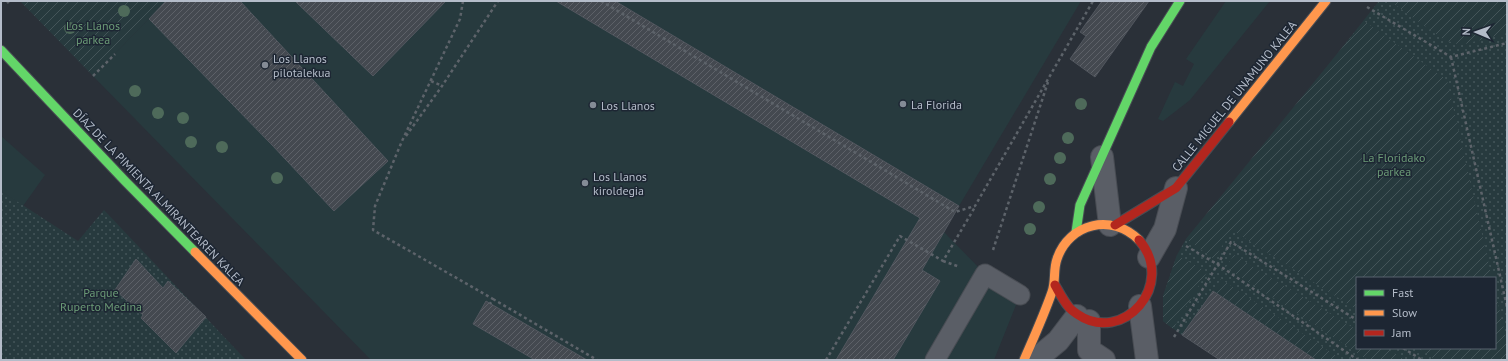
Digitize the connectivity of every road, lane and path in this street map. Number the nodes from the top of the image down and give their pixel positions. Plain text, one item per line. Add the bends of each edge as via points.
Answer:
1 (463, 1) edge
2 (498, 1) edge
3 (601, 1) edge
4 (1093, 1) edge
5 (1180, 1) edge
6 (1326, 1) edge
7 (1368, 7) dead end
8 (1507, 43) edge
9 (1, 50) edge
10 (115, 54) dead end
11 (1450, 57) junction
12 (93, 76) dead end
13 (1050, 76) junction
14 (431, 81) junction
15 (442, 86) junction
16 (402, 141) junction
17 (1102, 157) junction
18 (1176, 188) junction
19 (975, 206) junction
20 (1112, 225) junction
21 (1076, 232) junction
22 (1185, 246) dead end
23 (1149, 258) junction
24 (1217, 264) junction
25 (985, 274) junction
26 (1055, 285) junction
27 (1020, 295) dead end
28 (494, 299) junction
29 (490, 304) dead end
30 (1140, 306) junction
31 (1507, 306) edge
32 (1083, 318) junction
33 (1356, 319) edge
34 (1174, 337) dead end
35 (1405, 349) edge
36 (1095, 357) edge
37 (302, 360) edge
38 (597, 360) edge
39 (826, 360) edge
40 (935, 360) edge
41 (1024, 360) edge
42 (1035, 360) edge
43 (1148, 360) edge
44 (1358, 360) edge
45 (1422, 360) edge

1 - 14 path via 460,19
2 - 15 path
3 - 19 path via 955,212
4 - 13 path
5 - 17 street via 1151,47
6 - 18 street, CALLE MIGUEL DE UNAMUNO KALEA
7 - 11 path
8 - 11 path
9 - 37 street, DÍAZ DE LA PIMIENTA ALMIRANTEAREN KALEA via 125,181
10 - 12 path
11 - 31 path
13 - 19 path
13 - 25 path
14 - 15 path
14 - 16 path
15 - 16 path
16 - 28 path via 375,206 373,230
17 - 20 street
17 - 21 street via 1080,205
18 - 20 street
18 - 23 street via 1165,229
19 - 39 path via 943,261 900,236
20 - 21 street via 1090,226
20 - 23 street via 1134,236 1143,245
21 - 26 street via 1065,242 1057,255
22 - 24 path
23 - 30 street via 1152,274 1149,291
24 - 33 path via 1231,242
24 - 34 path
24 - 44 path
25 - 27 lane
25 - 40 lane
26 - 32 street via 1059,297 1067,307
26 - 41 street
28 - 29 path
28 - 38 path
30 - 32 street via 1130,315 1117,321 1103,323
30 - 43 street
32 - 36 street
32 - 42 street
35 - 45 path

